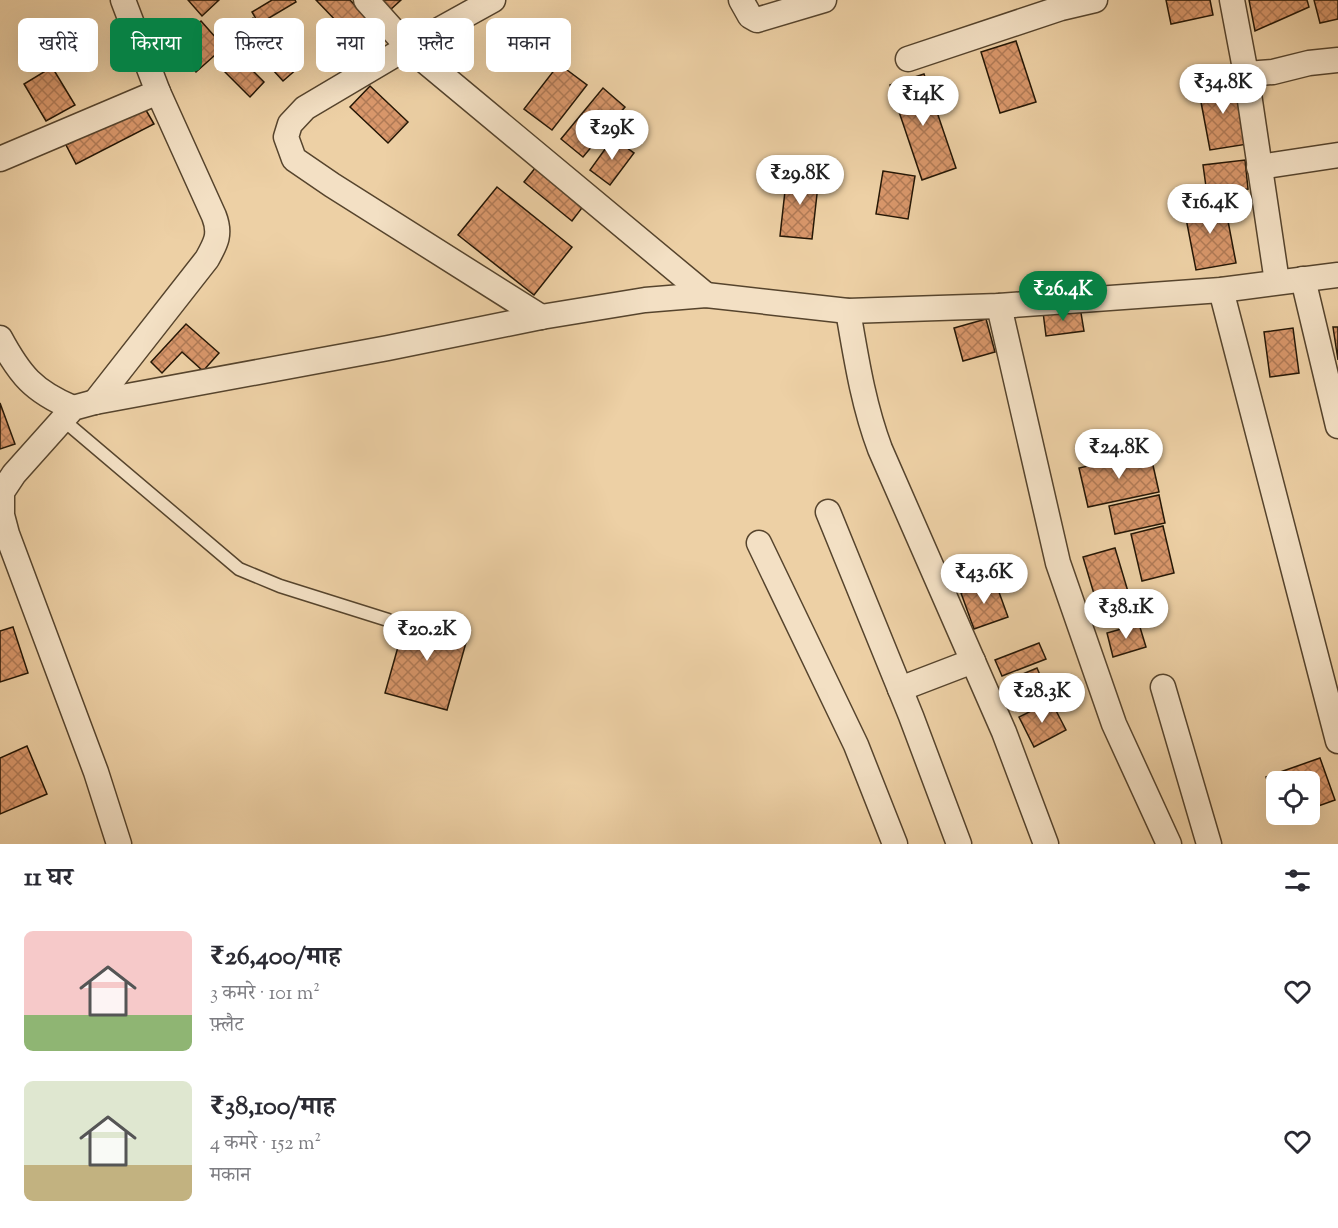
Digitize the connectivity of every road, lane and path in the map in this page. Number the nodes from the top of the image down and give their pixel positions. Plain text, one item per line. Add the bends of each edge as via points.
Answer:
1 (123, 0) edge
2 (366, 0) edge
3 (493, 0) edge
4 (741, 0) edge
5 (824, 0) edge
6 (1095, 0) edge
7 (1232, 0) edge
8 (1059, 4) edge
9 (460, 18) edge
10 (397, 35) edge
11 (397, 54) edge
12 (908, 59) dead end
13 (1338, 60) edge
14 (438, 72) edge
15 (1246, 74) junction
16 (158, 92) junction
17 (1338, 155) edge
18 (0, 159) edge
19 (1259, 167) junction
20 (1338, 275) edge
21 (1303, 279) junction
22 (1277, 282) junction
23 (1221, 290) junction
24 (706, 295) junction
25 (999, 306) junction
26 (848, 311) junction
27 (541, 317) junction
28 (0, 338) edge
29 (77, 410) junction
30 (1338, 426) edge
31 (1, 493) edge
32 (828, 512) dead end
33 (759, 543) dead end
34 (388, 620) dead end
35 (973, 661) junction
36 (1163, 687) dead end
37 (900, 689) junction
38 (1338, 741) edge
39 (118, 844) edge
40 (895, 844) edge
41 (959, 844) edge
42 (1046, 844) edge
43 (1170, 844) edge
44 (1209, 844) edge

1 - 16 street
2 - 10 street
3 - 9 street
4 - 5 street via 757,20
6 - 8 street
7 - 15 street
8 - 12 street
11 - 27 street via 305,108 290,123 286,137 294,159
13 - 15 street
14 - 24 street
15 - 19 street
16 - 18 street
16 - 29 street via 214,216 218,237 207,259
17 - 19 street
19 - 22 street
20 - 21 street
21 - 22 street
21 - 30 street
22 - 23 street
23 - 25 street
23 - 38 street
24 - 26 street
24 - 27 street via 645,300
25 - 26 street
25 - 43 street via 1058,563 1114,724
26 - 35 street via 870,422
27 - 29 street
28 - 29 street via 25,379 49,398
29 - 31 street via 14,474
29 - 34 lane via 239,569
31 - 39 street via 7,534 96,772
32 - 37 street
33 - 40 street via 856,745
35 - 37 street
35 - 42 street
36 - 44 street
37 - 41 street

